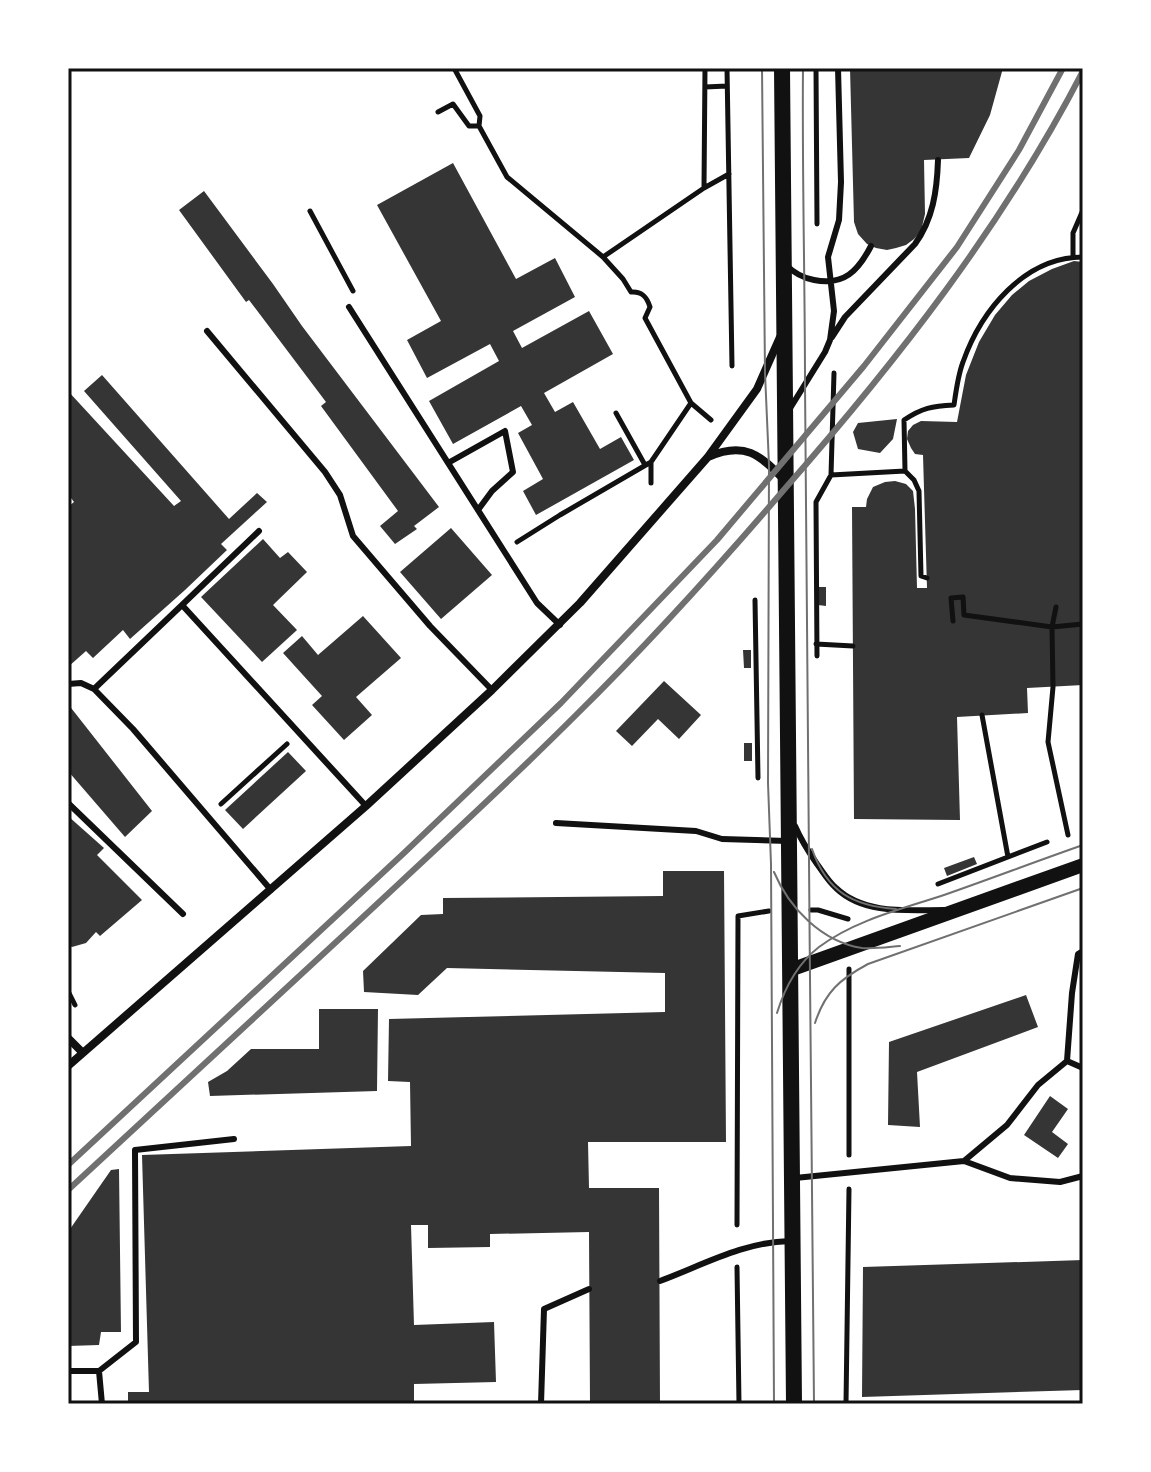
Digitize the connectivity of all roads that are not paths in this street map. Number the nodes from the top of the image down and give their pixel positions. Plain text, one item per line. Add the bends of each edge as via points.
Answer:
1 (782, 68) edge
2 (838, 68) edge
3 (938, 160) dead end
4 (871, 246) dead end
5 (784, 262) junction
6 (832, 283) junction
7 (349, 307) road end
8 (784, 325) junction
9 (207, 331) dead end
10 (830, 340) junction
11 (785, 417) junction
12 (707, 458) junction
13 (448, 463) junction
14 (786, 482) junction
15 (478, 510) junction
16 (259, 531) dead end
17 (182, 605) junction
18 (560, 625) junction
19 (68, 684) edge
20 (94, 689) junction
21 (492, 690) junction
22 (68, 803) edge
23 (366, 806) junction
24 (788, 811) junction
25 (556, 823) dead end
26 (788, 841) junction
27 (1083, 865) edge
28 (271, 890) junction
29 (960, 909) junction
30 (183, 914) dead end
31 (1083, 951) edge
32 (790, 970) junction
33 (68, 1038) edge
34 (83, 1053) junction
35 (1067, 1061) junction
36 (68, 1066) edge
37 (1083, 1068) edge
38 (234, 1139) dead end
39 (964, 1161) junction
40 (1083, 1176) edge
41 (793, 1178) junction
42 (793, 1241) junction
43 (660, 1281) dead end
44 (589, 1289) dead end
45 (68, 1371) edge
46 (99, 1371) junction
47 (102, 1404) edge
48 (541, 1404) edge
49 (794, 1404) edge

1 - 5 main road
2 - 6 lane via 841,182 839,220 828,257
3 - 10 lane via 925,231
4 - 6 lane via 854,271
5 - 6 lane via 804,278
5 - 8 main road
6 - 10 lane
7 - 13 lane
8 - 11 main road
8 - 12 street via 757,389
9 - 21 lane via 325,472 340,495 353,536
10 - 11 lane
11 - 14 main road
12 - 14 street via 743,449
12 - 18 street
13 - 15 lane
13 - 15 lane via 505,431 513,472
14 - 24 main road
15 - 18 lane via 537,603
16 - 17 lane
17 - 20 lane
17 - 23 lane
18 - 21 street
19 - 20 lane
20 - 28 lane
21 - 23 street
22 - 30 lane
23 - 28 street
24 - 26 main road
24 - 29 lane via 828,880 852,900 877,908
25 - 26 lane
26 - 32 main road
27 - 29 street
28 - 34 street
29 - 32 street
31 - 35 lane via 1078,954 1072,993
32 - 41 main road
33 - 34 street
34 - 36 street
35 - 37 lane
35 - 39 lane via 1038,1085 1007,1125
38 - 46 lane via 135,1150 136,1342
39 - 40 lane via 1010,1178 1060,1182
39 - 41 lane
41 - 42 main road
42 - 43 lane via 737,1249
42 - 49 main road
44 - 48 lane via 544,1309
45 - 46 lane
46 - 47 lane

